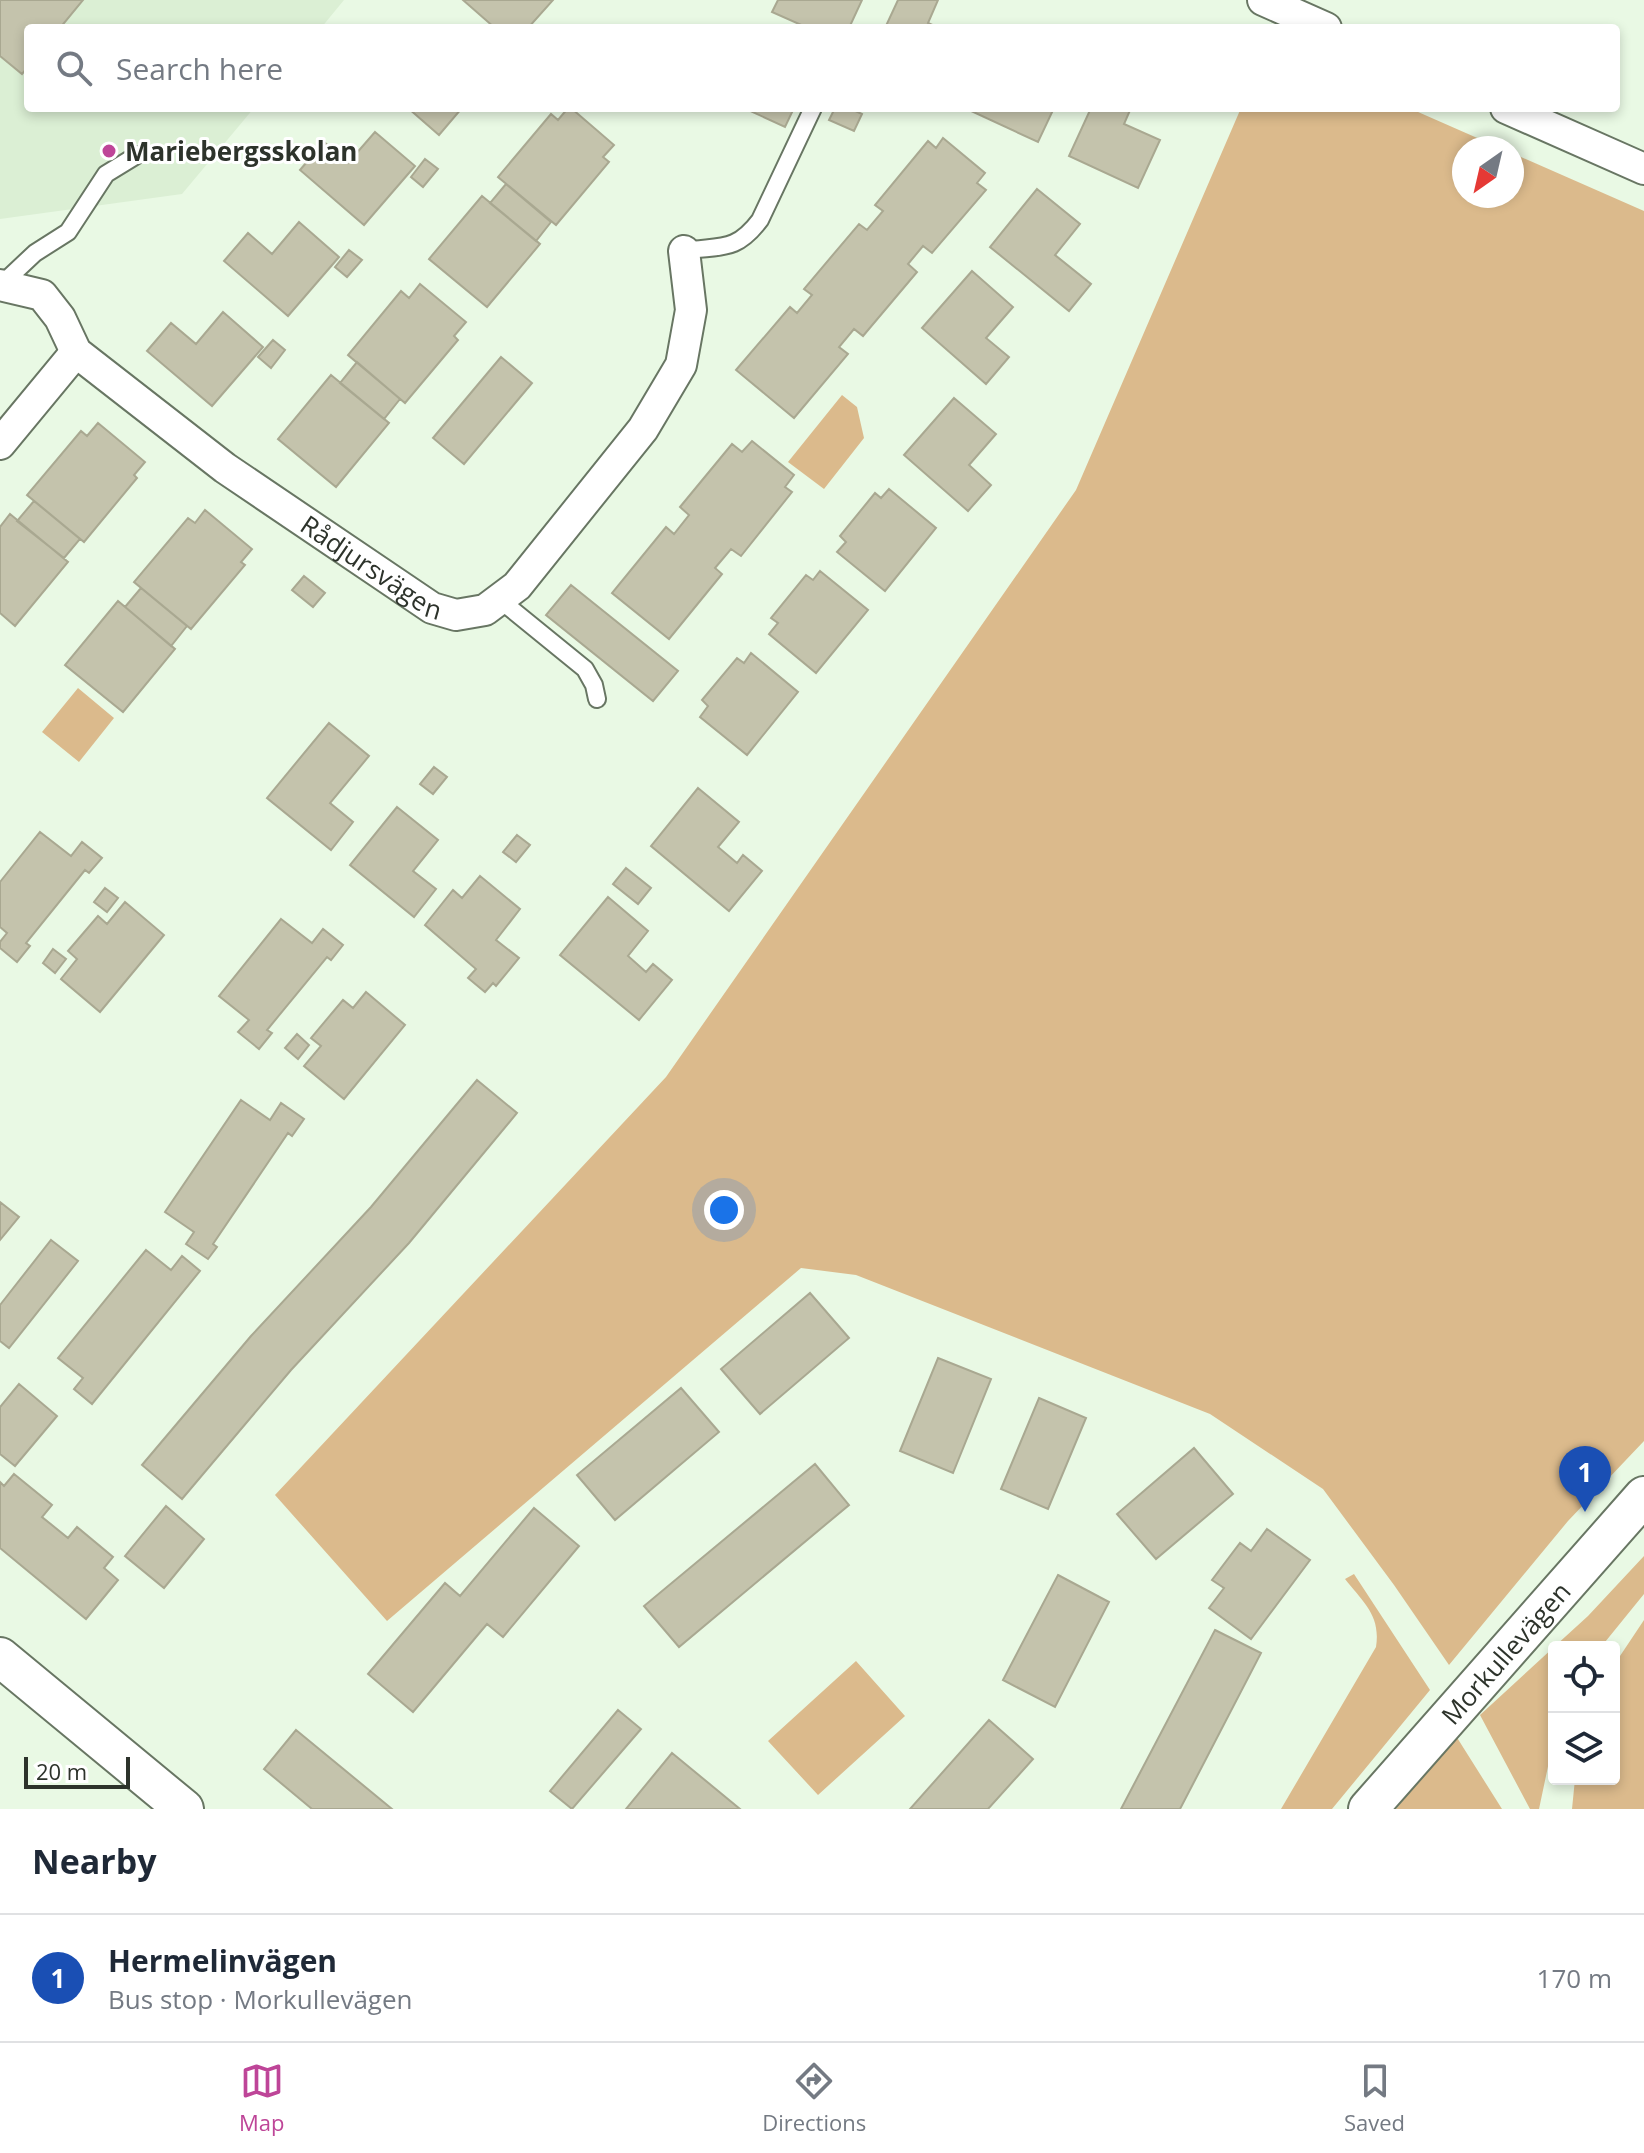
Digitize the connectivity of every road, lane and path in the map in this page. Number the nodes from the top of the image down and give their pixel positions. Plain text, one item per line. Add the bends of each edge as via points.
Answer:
1 (1263, 0) edge
2 (1317, 24) edge
3 (811, 112) edge
4 (1515, 112) edge
5 (137, 155) dead end
6 (1644, 169) edge
7 (684, 251) joint
8 (0, 285) edge
9 (76, 352) junction
10 (0, 444) edge
11 (499, 599) junction
12 (597, 699) dead end
13 (1644, 1496) edge
14 (0, 1657) edge
15 (184, 1809) edge
16 (1368, 1809) edge

1 - 2 street
3 - 7 lane via 748,235 726,248
4 - 6 street
5 - 8 lane via 106,174 68,232
7 - 11 street, Rådjursvägen via 691,310 681,365 643,429 517,586
8 - 9 street, Rådjursvägen via 42,295
9 - 10 street
9 - 11 street, Rådjursvägen via 225,468 432,608 456,615 485,610
11 - 12 lane via 585,669
13 - 16 street, Morkullevägen
14 - 15 street

